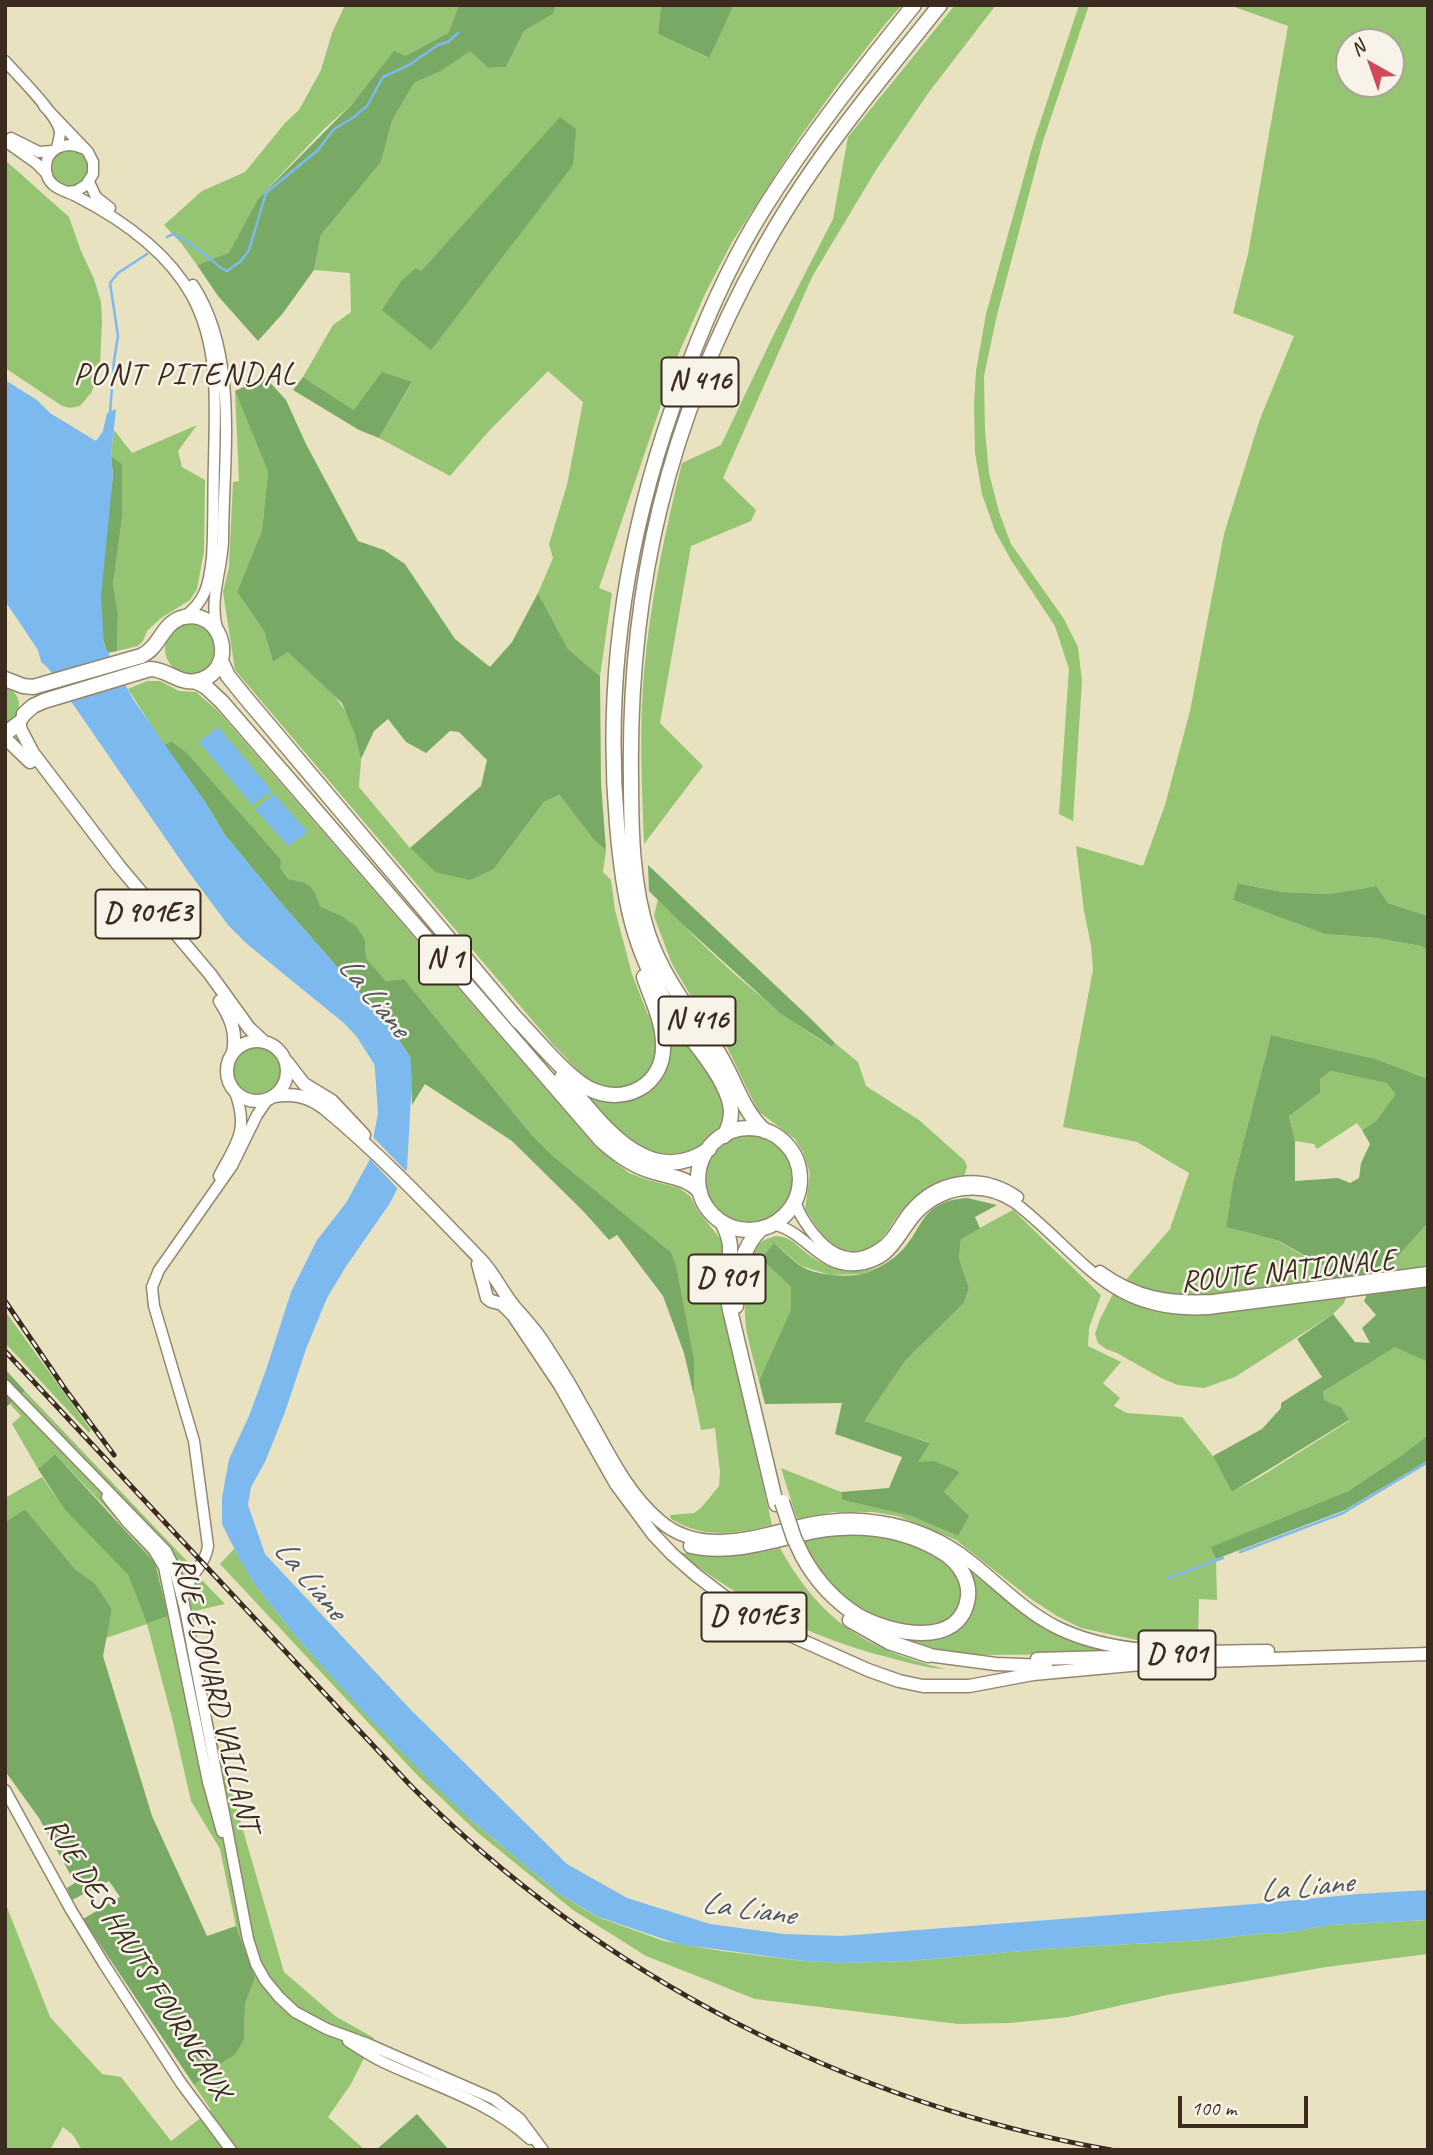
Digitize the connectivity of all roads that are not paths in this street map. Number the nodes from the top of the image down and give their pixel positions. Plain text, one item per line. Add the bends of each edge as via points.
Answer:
1 (915, 5) edge
2 (940, 5) edge
3 (5, 61) edge
4 (44, 106) junction
5 (5, 135) edge
6 (5, 141) edge
7 (82, 148) junction
8 (55, 149) junction
9 (47, 174) junction
10 (89, 182) junction
11 (66, 192) junction
12 (184, 617) junction
13 (217, 631) junction
14 (159, 640) junction
15 (221, 661) junction
16 (169, 674) junction
17 (10, 681) edge
18 (195, 681) junction
19 (22, 719) junction
20 (5, 736) edge
21 (627, 884) junction
22 (515, 1017) junction
23 (263, 1041) junction
24 (233, 1052) junction
25 (286, 1061) junction
26 (235, 1092) junction
27 (271, 1098) junction
28 (765, 1131) junction
29 (724, 1136) junction
30 (367, 1142) junction
31 (709, 1149) junction
32 (700, 1192) junction
33 (796, 1199) junction
34 (201, 1209) junction
35 (722, 1222) junction
36 (767, 1226) junction
37 (473, 1254) junction
38 (1428, 1272) edge
39 (1428, 1281) edge
40 (500, 1292) junction
41 (737, 1339) junction
42 (5, 1385) edge
43 (633, 1508) junction
44 (691, 1546) joint
45 (165, 1558) junction
46 (800, 1558) junction
47 (184, 1574) junction
48 (172, 1597) junction
49 (1428, 1646) edge
50 (1268, 1651) junction
51 (1428, 1654) edge
52 (928, 1655) joint
53 (959, 1659) junction
54 (1152, 1663) junction
55 (5, 1790) edge
56 (233, 1866) junction
57 (231, 2150) edge
58 (542, 2150) edge

1 - 21 highway, N 416 via 840,97 753,226 701,323 664,415 640,493 613,636 610,805 619,864
2 - 21 highway, N 416 via 850,118 786,211 734,304 686,418 654,526 636,634
3 - 4 main road
4 - 7 main road
4 - 8 main road via 59,129
5 - 8 main road via 36,151
6 - 9 main road
7 - 8 main road via 68,144
7 - 10 main road via 94,166
8 - 9 main road via 47,159
9 - 11 main road via 55,187
10 - 11 main road via 80,190
10 - 13 main road via 98,199 143,230 177,264 204,303 218,339 225,442 222,557 213,611
11 - 12 main road via 120,222 161,256 192,295 208,339 215,385 212,558 204,596
12 - 13 highway via 203,619
12 - 14 highway via 169,625
13 - 15 highway via 223,646
14 - 16 highway via 159,660
14 - 17 highway via 141,656 40,686 28,688
15 - 18 highway via 211,674
15 - 22 highway, N 1 via 238,688
16 - 18 highway
16 - 19 highway via 145,670 44,701
17 - 19 highway via 23,696
18 - 32 highway, N 1 via 222,702 600,1139 638,1166 688,1181
19 - 20 highway
19 - 23 main road, D 901E3 via 27,744 60,790
20 - 24 main road, D 901E3 via 219,1000 234,1029
21 - 22 highway via 629,933 662,1033 662,1058 652,1078 623,1095 590,1089 571,1076
21 - 28 highway, N 416 via 641,904 665,972 727,1065 748,1112
21 - 29 highway, N 416 via 632,929 648,970 728,1095 732,1116
22 - 31 highway, N 1 via 600,1122 626,1146 667,1162
23 - 24 main road via 246,1042
23 - 25 main road via 278,1048
24 - 26 main road via 227,1072
25 - 27 main road via 286,1082
25 - 30 main road, D 901E3 via 301,1082 335,1104
26 - 27 main road via 252,1101
26 - 34 main road via 242,1112 241,1128
27 - 30 main road, D 901E3 via 295,1095 312,1100
27 - 34 main road
28 - 29 highway via 744,1129
28 - 33 highway via 781,1140 795,1157 800,1178
29 - 31 highway
30 - 37 main road, D 901E3
31 - 32 highway via 699,1171
32 - 35 highway via 707,1208
33 - 36 highway via 787,1213
33 - 38 main road, ROUTE NATIONALE via 800,1214 821,1244 839,1255 860,1257 884,1246 910,1211 931,1193 963,1182 990,1183 1024,1202 1110,1278 1139,1293 1171,1301 1213,1300
34 - 47 main road via 159,1270 152,1289 194,1441 208,1541 206,1556
35 - 36 highway via 741,1229
35 - 41 highway, D 901 via 731,1244 727,1285
36 - 39 main road, ROUTE NATIONALE via 790,1230 830,1261 862,1264 892,1249 933,1201 962,1190 981,1189 1014,1202 1111,1288 1161,1308 1208,1309
36 - 41 highway, D 901 via 750,1243 740,1269
37 - 40 main road, D 901E3
37 - 40 main road via 486,1292 491,1285
40 - 43 main road, D 901E3
40 - 50 main road, D 901E3 via 551,1354 630,1487 676,1532 720,1541 832,1521 888,1523 945,1544 1037,1615 1087,1640 1139,1648
41 - 46 highway, D 901 via 785,1532
42 - 45 main road, RUE ÉDOUARD VAILLANT via 121,1503
43 - 44 main road, D 901E3 via 662,1532
43 - 54 main road, D 901E3 via 677,1559 751,1616 906,1683 964,1686 1033,1674
44 - 46 highway, D 901E3 via 737,1548 838,1528 889,1531 929,1545 955,1562 966,1581 967,1603 954,1623 941,1630 921,1634 892,1630 845,1606
45 - 47 main road, RUE ÉDOUARD VAILLANT
45 - 47 main road via 180,1566
45 - 48 main road, RUE ÉDOUARD VAILLANT
46 - 52 highway, D 901 via 819,1590 848,1618 889,1642
47 - 48 main road
47 - 56 main road, RUE ÉDOUARD VAILLANT via 185,1609
48 - 56 main road, RUE ÉDOUARD VAILLANT via 208,1782
49 - 50 main road, D 901
50 - 53 main road, D 901
51 - 54 main road, D 901
52 - 53 main road, D 901
53 - 54 main road, D 901 via 1034,1666
55 - 57 main road, RUE DES HAUTS FOURNEAUX via 104,1964 185,2089
56 - 58 main road, RUE ÉDOUARD VAILLANT via 248,1939 262,1975 289,2007 382,2061 491,2110

